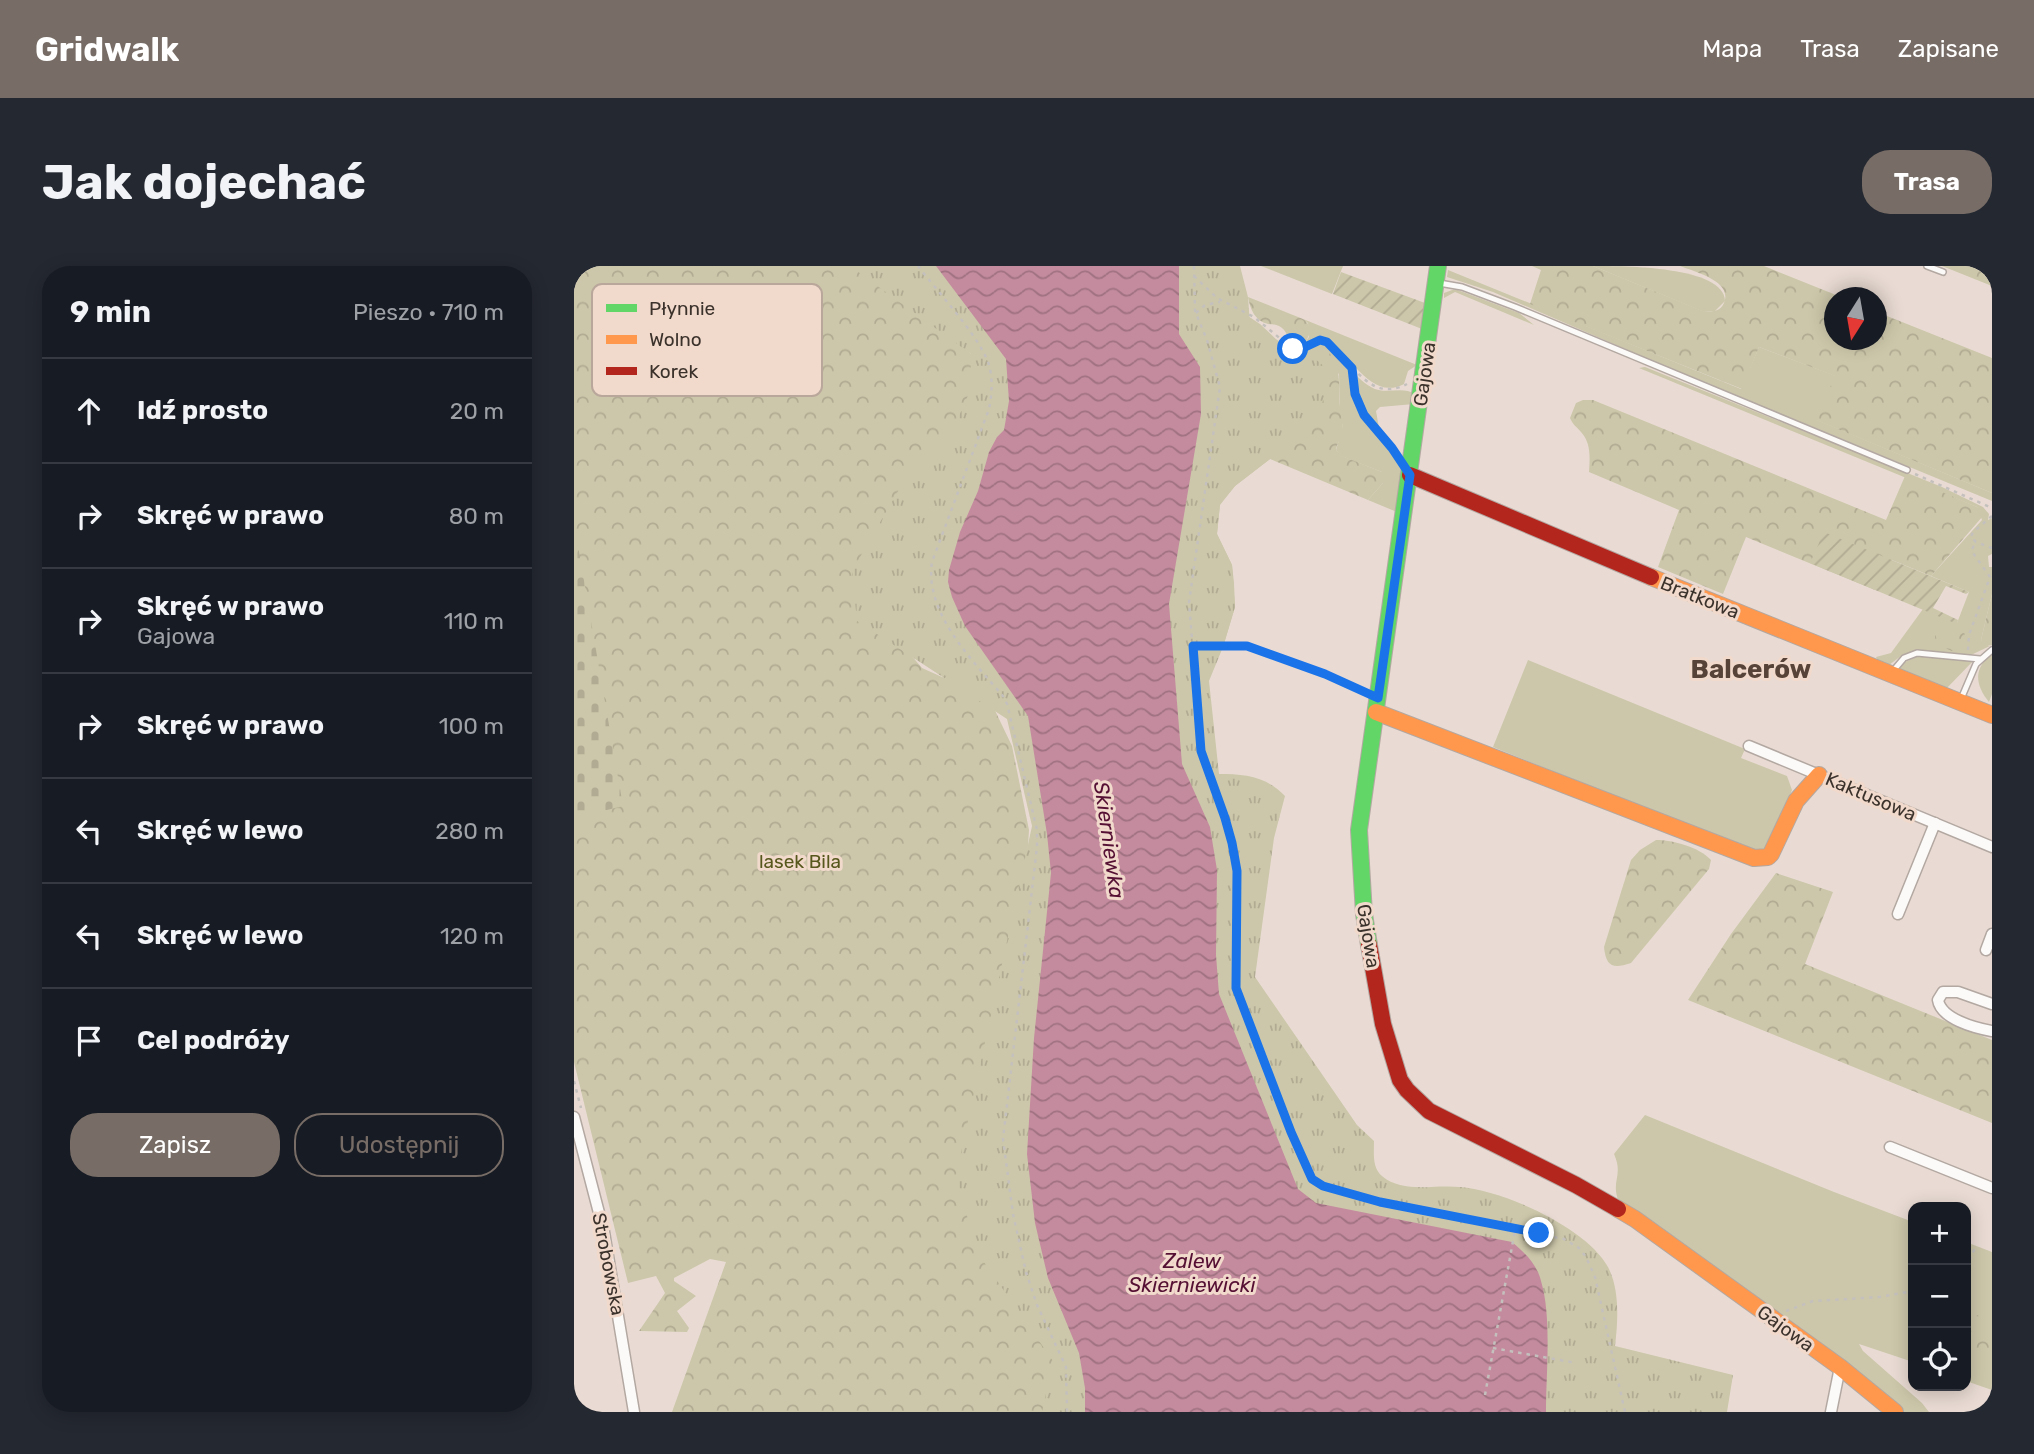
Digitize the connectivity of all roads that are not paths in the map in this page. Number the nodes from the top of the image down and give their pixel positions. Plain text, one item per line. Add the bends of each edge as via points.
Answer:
1 (1438, 266) edge
2 (1927, 266) edge
3 (1943, 272) dead end
4 (1436, 283) junction
5 (1906, 470) road end
6 (1410, 475) junction
7 (1992, 650) edge
8 (1980, 659) junction
9 (1891, 674) junction
10 (1960, 702) junction
11 (1377, 705) junction
12 (1992, 715) edge
13 (1749, 746) dead end
14 (1819, 775) junction
15 (1935, 823) junction
16 (1992, 846) edge
17 (1898, 914) dead end
18 (1992, 934) edge
19 (1986, 950) dead end
20 (1992, 1004) edge
21 (1992, 1031) edge
22 (574, 1117) edge
23 (1890, 1147) dead end
24 (1992, 1188) edge
25 (1840, 1367) junction
26 (634, 1412) edge
27 (1831, 1412) edge
28 (1895, 1412) edge

1 - 4 street, Gajowa
2 - 3 lane
4 - 5 lane via 1462,287 1515,307
4 - 6 street, Gajowa
6 - 9 street, Bratkowa
6 - 11 street, Gajowa
7 - 8 lane
8 - 9 lane via 1917,653 1904,658
8 - 10 lane
9 - 10 street, Bratkowa
10 - 12 street, Bratkowa
11 - 14 street via 1754,858 1771,854 1796,800
11 - 25 street, Gajowa via 1359,830 1362,887 1383,1024 1400,1080 1429,1111 1452,1125 1614,1206
13 - 14 street, Kaktusowa
14 - 15 street, Kaktusowa
15 - 16 street, Kaktusowa
15 - 17 street
18 - 19 street
20 - 21 street via 1952,990 1943,992 1938,1000 1948,1014
22 - 26 street, Strobowska via 604,1232
23 - 24 street
25 - 27 street
25 - 28 street, Gajowa

